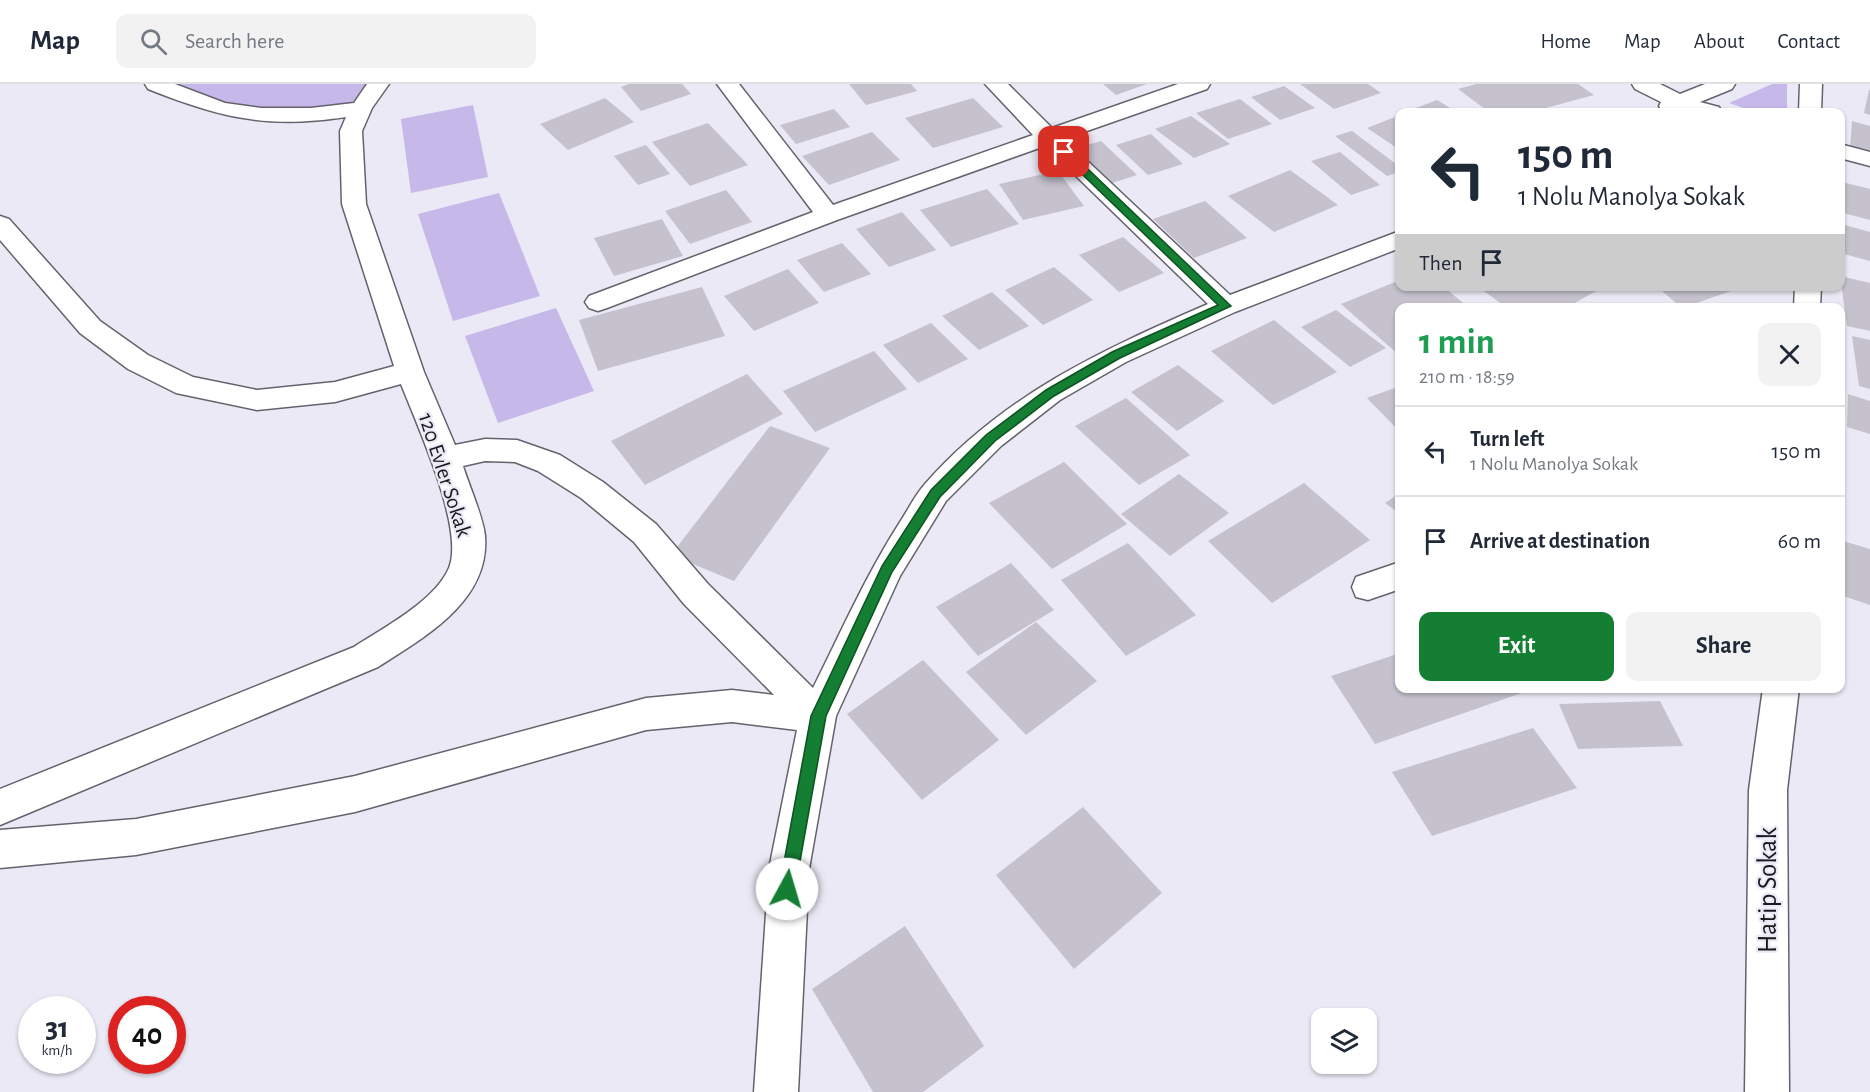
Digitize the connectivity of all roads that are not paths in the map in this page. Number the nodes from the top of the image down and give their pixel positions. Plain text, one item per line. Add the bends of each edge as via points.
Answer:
1 (156, 84) edge
2 (728, 84) edge
3 (996, 84) edge
4 (1199, 84) edge
5 (1643, 84) edge
6 (1724, 84) edge
7 (1811, 84) edge
8 (369, 96) edge
9 (1678, 102) junction
10 (1666, 108) edge
11 (1698, 108) edge
12 (1810, 108) edge
13 (1048, 137) junction
14 (1845, 152) edge
15 (1870, 159) edge
16 (828, 215) junction
17 (0, 224) edge
18 (1395, 242) edge
19 (598, 302) dead end
20 (1226, 306) junction
21 (410, 372) junction
22 (445, 458) junction
23 (1395, 577) edge
24 (1368, 587) dead end
25 (1780, 693) edge
26 (818, 716) junction
27 (0, 807) edge
28 (0, 849) edge
29 (776, 1092) edge
30 (1767, 1092) edge

1 - 8 street via 225,110 268,117 319,115
2 - 16 street
3 - 13 street
4 - 13 street
5 - 9 street
6 - 9 street
7 - 12 street
8 - 21 street, 120 Evler Sokak via 351,131 354,204
9 - 10 street
9 - 11 street
13 - 16 street
13 - 20 street
14 - 15 street
16 - 19 street
17 - 21 street via 90,327 138,362 186,386 257,400 334,392
18 - 20 street
20 - 26 street via 1116,355 1050,393 990,438 935,493 886,570
21 - 22 street, 120 Evler Sokak
22 - 26 street via 485,450 518,451 549,463 592,490 645,534 696,594
22 - 27 street, 120 Evler Sokak via 469,535 465,571 446,599 413,627 366,657
23 - 24 street
25 - 30 street, Hatip Sokak via 1768,789
26 - 28 street via 732,705 646,714 355,794 136,837
26 - 29 street via 789,869

